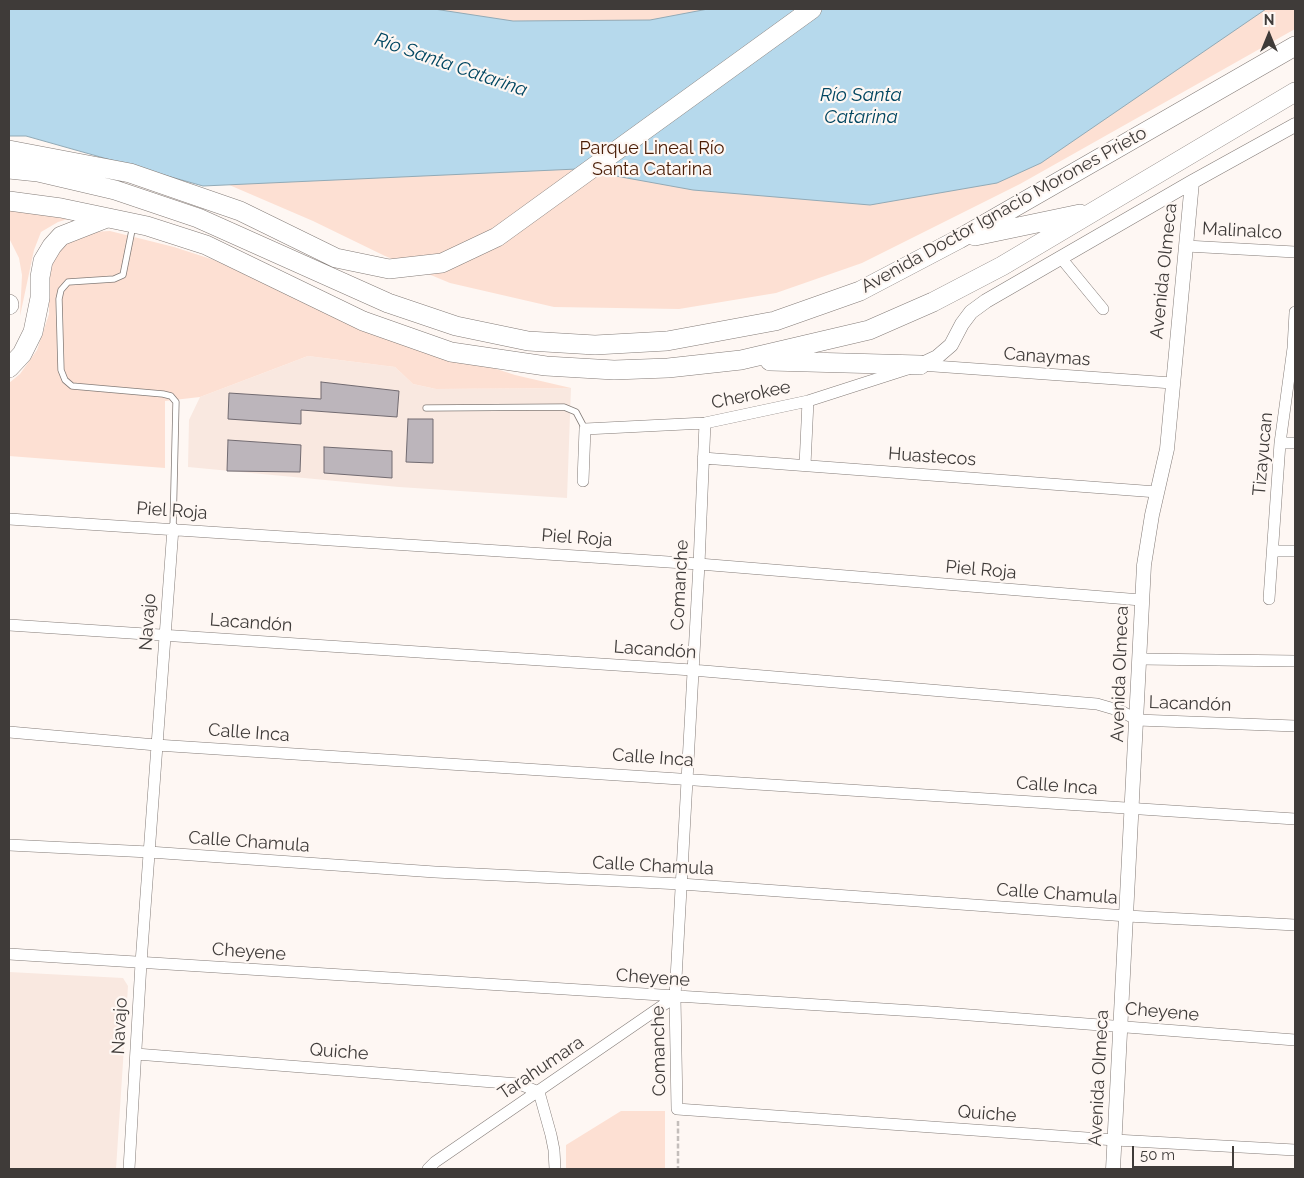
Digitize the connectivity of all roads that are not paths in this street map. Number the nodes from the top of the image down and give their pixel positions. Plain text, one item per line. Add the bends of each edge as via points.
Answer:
1 (812, 9) edge
2 (1295, 46) edge
3 (1295, 92) edge
4 (1295, 125) edge
5 (9, 150) edge
6 (9, 168) edge
7 (1192, 182) junction
8 (9, 201) edge
9 (1096, 210) junction
10 (107, 218) junction
11 (133, 223) junction
12 (959, 239) junction
13 (1186, 246) junction
14 (1295, 252) edge
15 (1061, 258) junction
16 (1103, 309) dead end
17 (1295, 312) edge
18 (1294, 348) edge
19 (741, 360) junction
20 (920, 365) junction
21 (9, 368) edge
22 (1172, 383) junction
23 (808, 401) junction
24 (426, 408) dead end
25 (705, 423) junction
26 (585, 428) junction
27 (1280, 443) junction
28 (1295, 443) edge
29 (703, 458) junction
30 (805, 465) junction
31 (583, 481) dead end
32 (1157, 492) junction
33 (9, 519) edge
34 (172, 528) junction
35 (1273, 551) junction
36 (1295, 552) edge
37 (699, 564) junction
38 (1269, 599) dead end
39 (1141, 600) junction
40 (9, 625) edge
41 (165, 635) junction
42 (1140, 660) junction
43 (1295, 661) edge
44 (692, 670) junction
45 (1137, 720) junction
46 (1295, 726) edge
47 (9, 732) edge
48 (156, 745) junction
49 (687, 778) junction
50 (1131, 808) junction
51 (1295, 819) edge
52 (9, 844) edge
53 (149, 852) junction
54 (680, 884) junction
55 (1127, 916) junction
56 (1295, 926) edge
57 (9, 954) edge
58 (141, 962) junction
59 (675, 997) junction
60 (1119, 1026) junction
61 (1295, 1040) edge
62 (136, 1054) junction
63 (538, 1092) junction
64 (677, 1109) joint
65 (1115, 1140) junction
66 (1295, 1150) edge
67 (129, 1169) edge
68 (428, 1169) edge
69 (555, 1169) edge
70 (1113, 1169) edge

1 - 5 highway via 497,237 442,263 389,269 336,258 240,211 130,173
2 - 12 highway, Avenida Doctor Ignacio Morones Prieto
3 - 9 highway
4 - 7 street
6 - 12 highway, Avenida Doctor Ignacio Morones Prieto via 115,190 180,211 388,303 456,326 528,341 595,345 667,341 775,321 860,291
7 - 13 street, Avenida Olmeca
7 - 15 street
8 - 10 highway
9 - 12 highway
9 - 19 highway via 994,271 869,330
10 - 11 highway
10 - 21 highway via 61,236 52,246 43,261 33,332 22,354
11 - 19 highway via 206,245 364,321 451,352 546,366 614,370
11 - 34 lane, Navajo via 123,275 114,279 68,282 61,290 61,370 72,386 164,394 176,402
13 - 14 street, Malinalco
13 - 22 street, Avenida Olmeca
15 - 16 street
15 - 20 street via 971,312 951,345
17 - 18 street, Tizayucan
18 - 27 street, Tizayucan
19 - 20 highway
20 - 22 street, Canaymas
20 - 23 street, Cherokee
22 - 32 street, Avenida Olmeca via 1167,449
23 - 25 street, Cherokee
23 - 30 street
24 - 26 lane via 564,407 576,412
25 - 26 street, Cherokee
25 - 29 street, Comanche
26 - 31 street
27 - 28 street
27 - 35 street, Tizayucan
29 - 30 street, Huastecos
29 - 37 street, Comanche
30 - 32 street, Huastecos
32 - 39 street, Avenida Olmeca via 1146,548
33 - 34 street, Piel Roja
34 - 37 street, Piel Roja
34 - 41 street, Navajo
35 - 36 street
35 - 38 street, Tizayucan
37 - 39 street, Piel Roja
37 - 44 street, Comanche
39 - 42 street, Avenida Olmeca
40 - 41 street, Lacandón
41 - 44 street, Lacandón
41 - 48 street, Navajo
42 - 43 street
42 - 45 street, Avenida Olmeca
44 - 45 street, Lacandón via 1097,704
44 - 49 street, Comanche
45 - 46 street, Lacandón
45 - 50 street, Avenida Olmeca
47 - 48 street, Calle Inca
48 - 49 street, Calle Inca
48 - 53 street, Navajo
49 - 50 street, Calle Inca
49 - 54 street, Comanche
50 - 51 street, Calle Inca
50 - 55 street, Avenida Olmeca
52 - 53 street, Calle Chamula
53 - 54 street, Calle Chamula via 435,872
53 - 58 street, Navajo
54 - 55 street, Calle Chamula
54 - 59 street, Comanche
55 - 56 street, Calle Chamula
55 - 60 street, Avenida Olmeca
57 - 58 street, Cheyene
58 - 59 street, Cheyene
58 - 62 street, Navajo
59 - 60 street, Cheyene
59 - 63 street, Tarahumara
59 - 64 street, Comanche
60 - 61 street, Cheyene
60 - 65 street, Avenida Olmeca
62 - 63 street, Quiche via 504,1082
62 - 67 street, Navajo
63 - 68 street, Tarahumara
63 - 69 street via 553,1143
64 - 65 street, Quiche
65 - 66 street, Quiche
65 - 70 street, Avenida Olmeca

